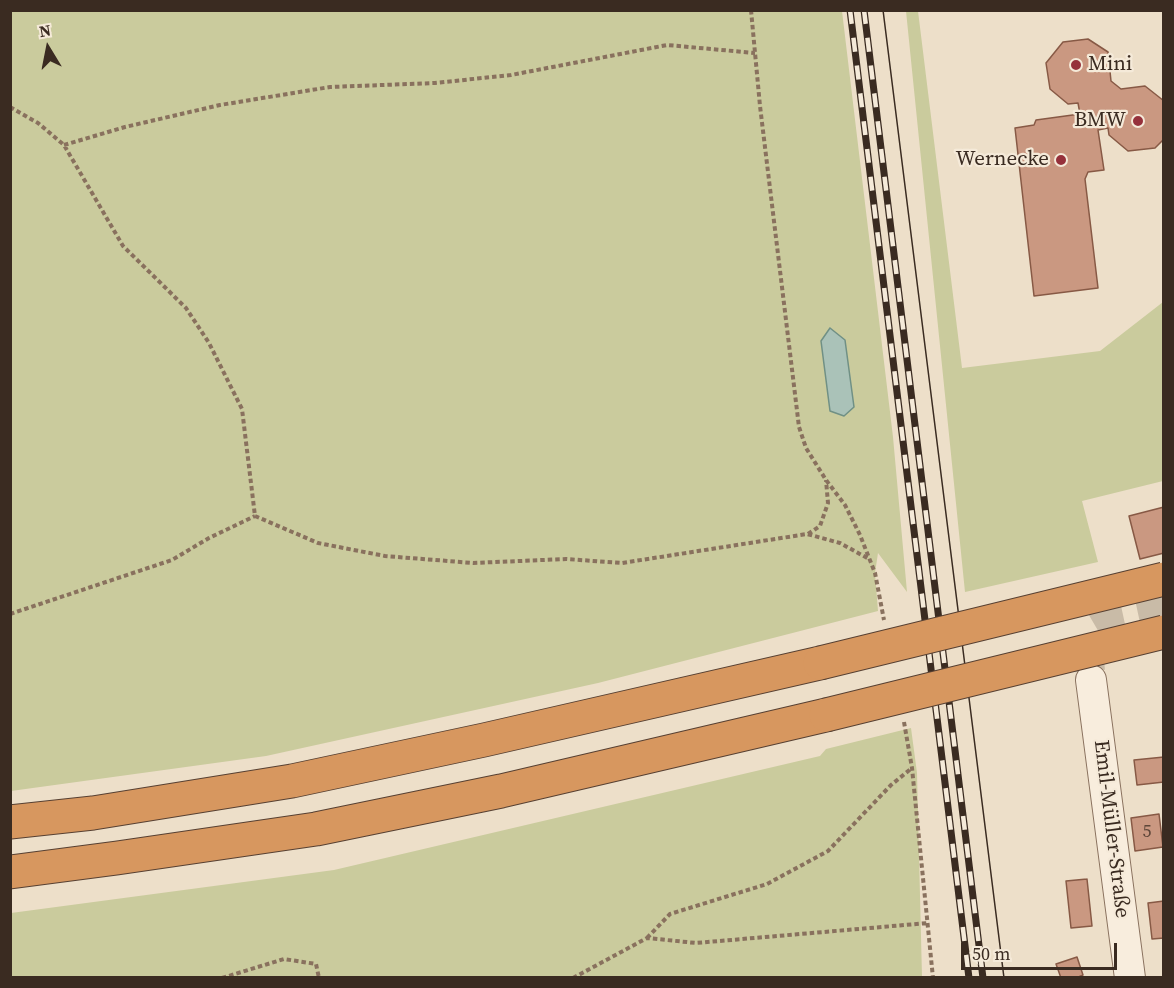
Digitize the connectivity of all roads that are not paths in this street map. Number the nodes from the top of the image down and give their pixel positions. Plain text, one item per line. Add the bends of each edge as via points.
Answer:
1 (1164, 579) edge
2 (1164, 632) edge
3 (1091, 680) tunnel mouth
4 (10, 822) edge
5 (10, 872) edge
6 (1130, 978) edge

1 - 4 highway, bridge via 820,663 292,782
2 - 5 highway, bridge via 501,791 316,829
3 - 6 street, Emil-Müller-Straße

